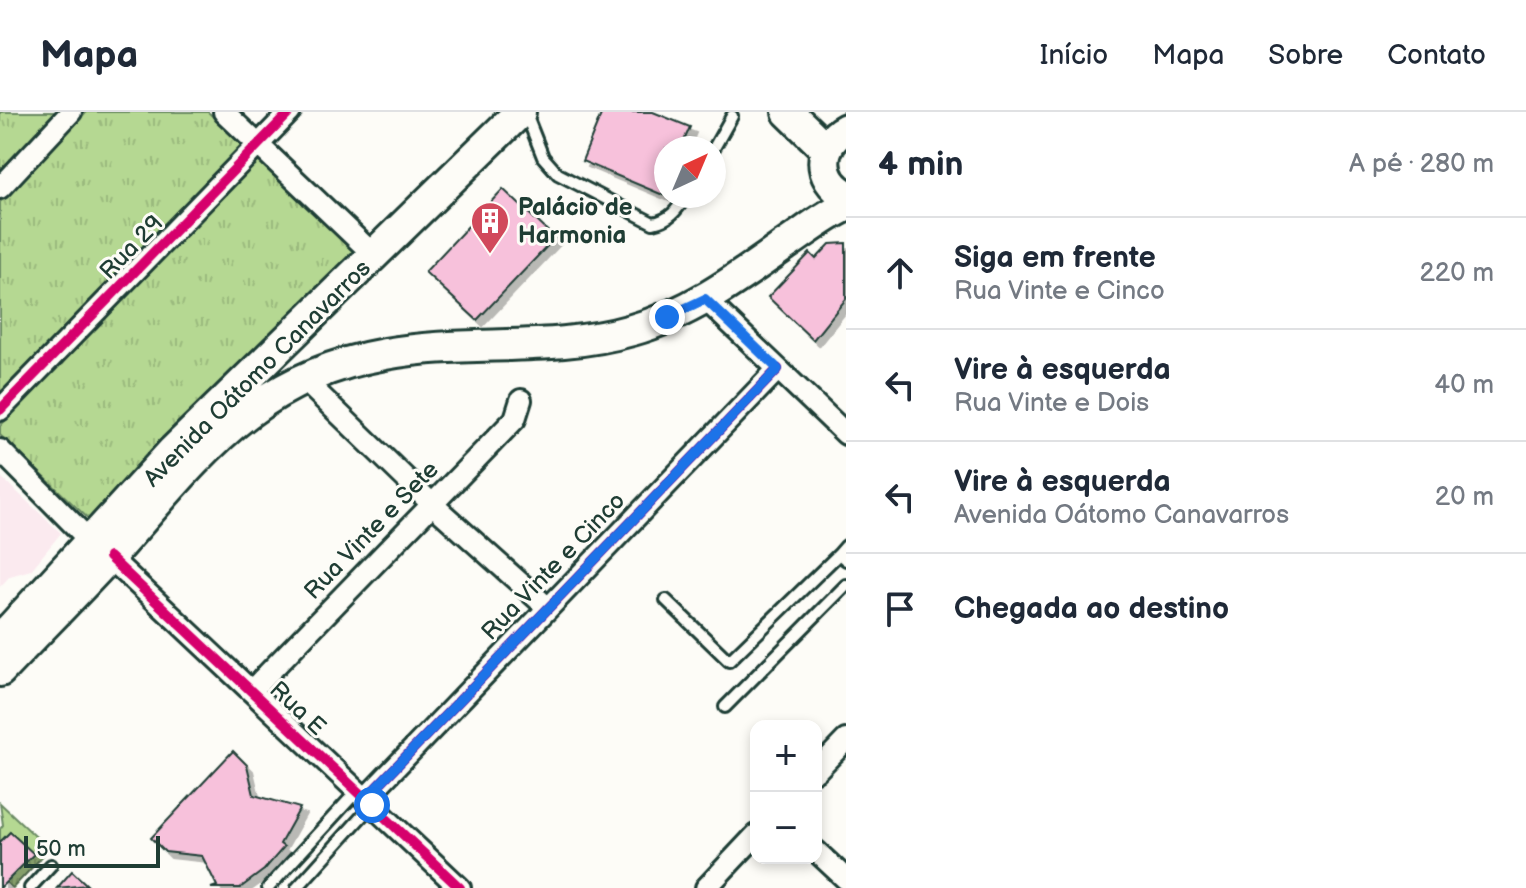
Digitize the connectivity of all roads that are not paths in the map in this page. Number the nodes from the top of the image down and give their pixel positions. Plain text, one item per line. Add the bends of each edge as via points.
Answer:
1 (71, 112) edge
2 (224, 112) edge
3 (290, 112) edge
4 (523, 112) edge
5 (788, 112) edge
6 (732, 116) dead end
7 (835, 130) edge
8 (721, 136) edge
9 (258, 145) junction
10 (0, 188) edge
11 (846, 195) edge
12 (846, 206) edge
13 (675, 208) edge
14 (375, 256) junction
15 (705, 299) junction
16 (778, 369) junction
17 (302, 378) junction
18 (521, 400) dead end
19 (0, 410) edge
20 (846, 434) edge
21 (0, 450) edge
22 (432, 504) junction
23 (100, 549) junction
24 (844, 554) edge
25 (846, 585) edge
26 (666, 600) dead end
27 (548, 608) junction
28 (0, 640) edge
29 (0, 671) edge
30 (251, 691) junction
31 (725, 707) dead end
32 (846, 740) edge
33 (822, 765) edge
34 (365, 798) junction
35 (750, 841) edge
36 (822, 857) edge
37 (51, 865) dead end
38 (846, 879) edge
39 (30, 888) edge
40 (268, 888) edge
41 (297, 888) edge
42 (460, 888) edge
43 (706, 888) edge

1 - 10 street
2 - 9 street
3 - 9 street, Rua 29
4 - 13 lane via 543,157 558,174 653,223 664,221
4 - 14 main road, Avenida Oátomo Canavarros
5 - 7 main road
6 - 8 lane
7 - 11 main road via 824,170
9 - 14 street
9 - 19 street, Rua 29
12 - 15 main road, Avenida Oátomo Canavarros
14 - 23 main road, Avenida Oátomo Canavarros via 173,451
15 - 16 street
15 - 17 main road, Avenida Oátomo Canavarros via 630,331 559,342 440,346 383,354
16 - 20 street
16 - 27 street, Rua Vinte e Cinco
17 - 22 street
17 - 23 main road, Avenida Oátomo Canavarros via 230,424
18 - 22 street, Rua Vinte e Sete via 515,419
21 - 23 street, Rua E
22 - 27 street
22 - 30 street, Rua Vinte e Sete
23 - 28 main road, Avenida Oátomo Canavarros
23 - 29 main road, Avenida Oátomo Canavarros
23 - 30 street, Rua E
24 - 26 lane via 729,661
25 - 31 lane
27 - 34 street, Rua Vinte e Cinco
30 - 34 street, Rua E
32 - 33 street
34 - 40 lane
34 - 41 lane via 348,836
34 - 42 street, Rua E
35 - 43 street
36 - 38 street
37 - 39 lane

